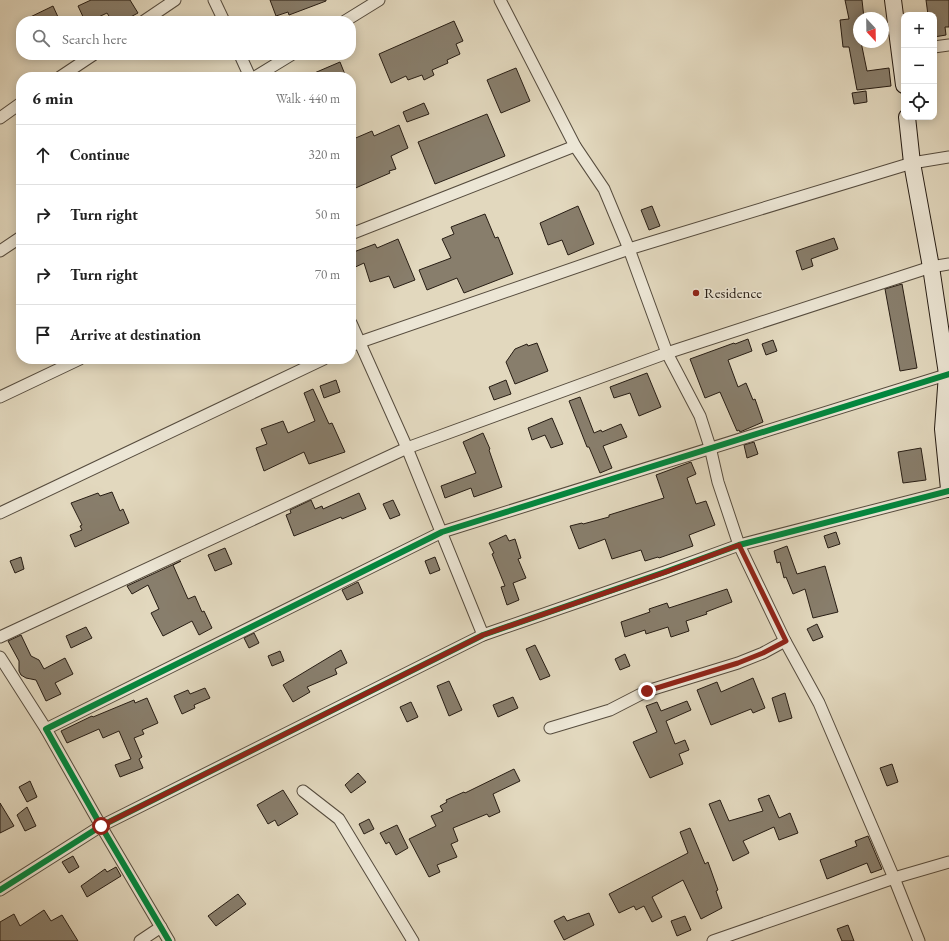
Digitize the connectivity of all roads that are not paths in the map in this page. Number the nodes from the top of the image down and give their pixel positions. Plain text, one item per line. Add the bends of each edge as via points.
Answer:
1 (175, 0) edge
2 (214, 0) edge
3 (379, 0) edge
4 (500, 0) edge
5 (893, 0) edge
6 (151, 16) edge
7 (222, 16) edge
8 (353, 16) edge
9 (949, 45) edge
10 (937, 47) edge
11 (901, 48) edge
12 (86, 60) edge
13 (242, 60) edge
14 (282, 60) edge
15 (68, 72) edge
16 (248, 72) edge
17 (263, 72) edge
18 (16, 107) edge
19 (0, 118) edge
20 (907, 120) edge
21 (575, 146) junction
22 (949, 157) edge
23 (912, 163) junction
24 (356, 232) edge
25 (16, 240) edge
26 (628, 249) junction
27 (0, 251) edge
28 (949, 264) edge
29 (931, 267) junction
30 (356, 344) edge
31 (356, 346) edge
32 (667, 353) junction
33 (69, 364) edge
34 (313, 364) edge
35 (948, 374) edge
36 (0, 397) edge
37 (710, 447) junction
38 (408, 448) junction
39 (949, 490) edge
40 (0, 513) edge
41 (442, 532) junction
42 (739, 545) junction
43 (483, 635) junction
44 (0, 637) edge
45 (786, 641) junction
46 (0, 658) edge
47 (46, 728) junction
48 (550, 728) dead end
49 (303, 791) dead end
50 (101, 826) junction
51 (949, 862) edge
52 (894, 878) junction
53 (0, 890) edge
54 (161, 927) junction
55 (140, 941) edge
56 (169, 941) edge
57 (414, 941) edge
58 (713, 941) edge
59 (919, 941) edge

1 - 6 street
2 - 7 street
3 - 8 street
4 - 21 street
5 - 11 street
9 - 10 street
12 - 15 street
13 - 16 street
14 - 17 street
18 - 19 street
20 - 23 street
21 - 24 street
21 - 26 street via 604,189
22 - 23 street
23 - 26 street
23 - 29 street
25 - 27 street
26 - 30 street
26 - 32 street
28 - 29 street
29 - 32 street
29 - 35 street
31 - 38 street
32 - 37 street via 700,416
32 - 38 street
33 - 36 street
34 - 40 street
35 - 37 street
35 - 39 street via 943,429
37 - 41 street
37 - 42 street via 718,482
38 - 41 street
38 - 44 street
39 - 42 street
41 - 43 street
41 - 47 street
42 - 43 street
42 - 45 street
43 - 50 street
45 - 48 street via 744,660 647,691 610,710
45 - 52 street via 820,703
46 - 47 street
47 - 50 street
49 - 57 street via 339,819
50 - 53 street
50 - 54 street
51 - 52 street
52 - 58 street
52 - 59 street
54 - 55 street
54 - 56 street

